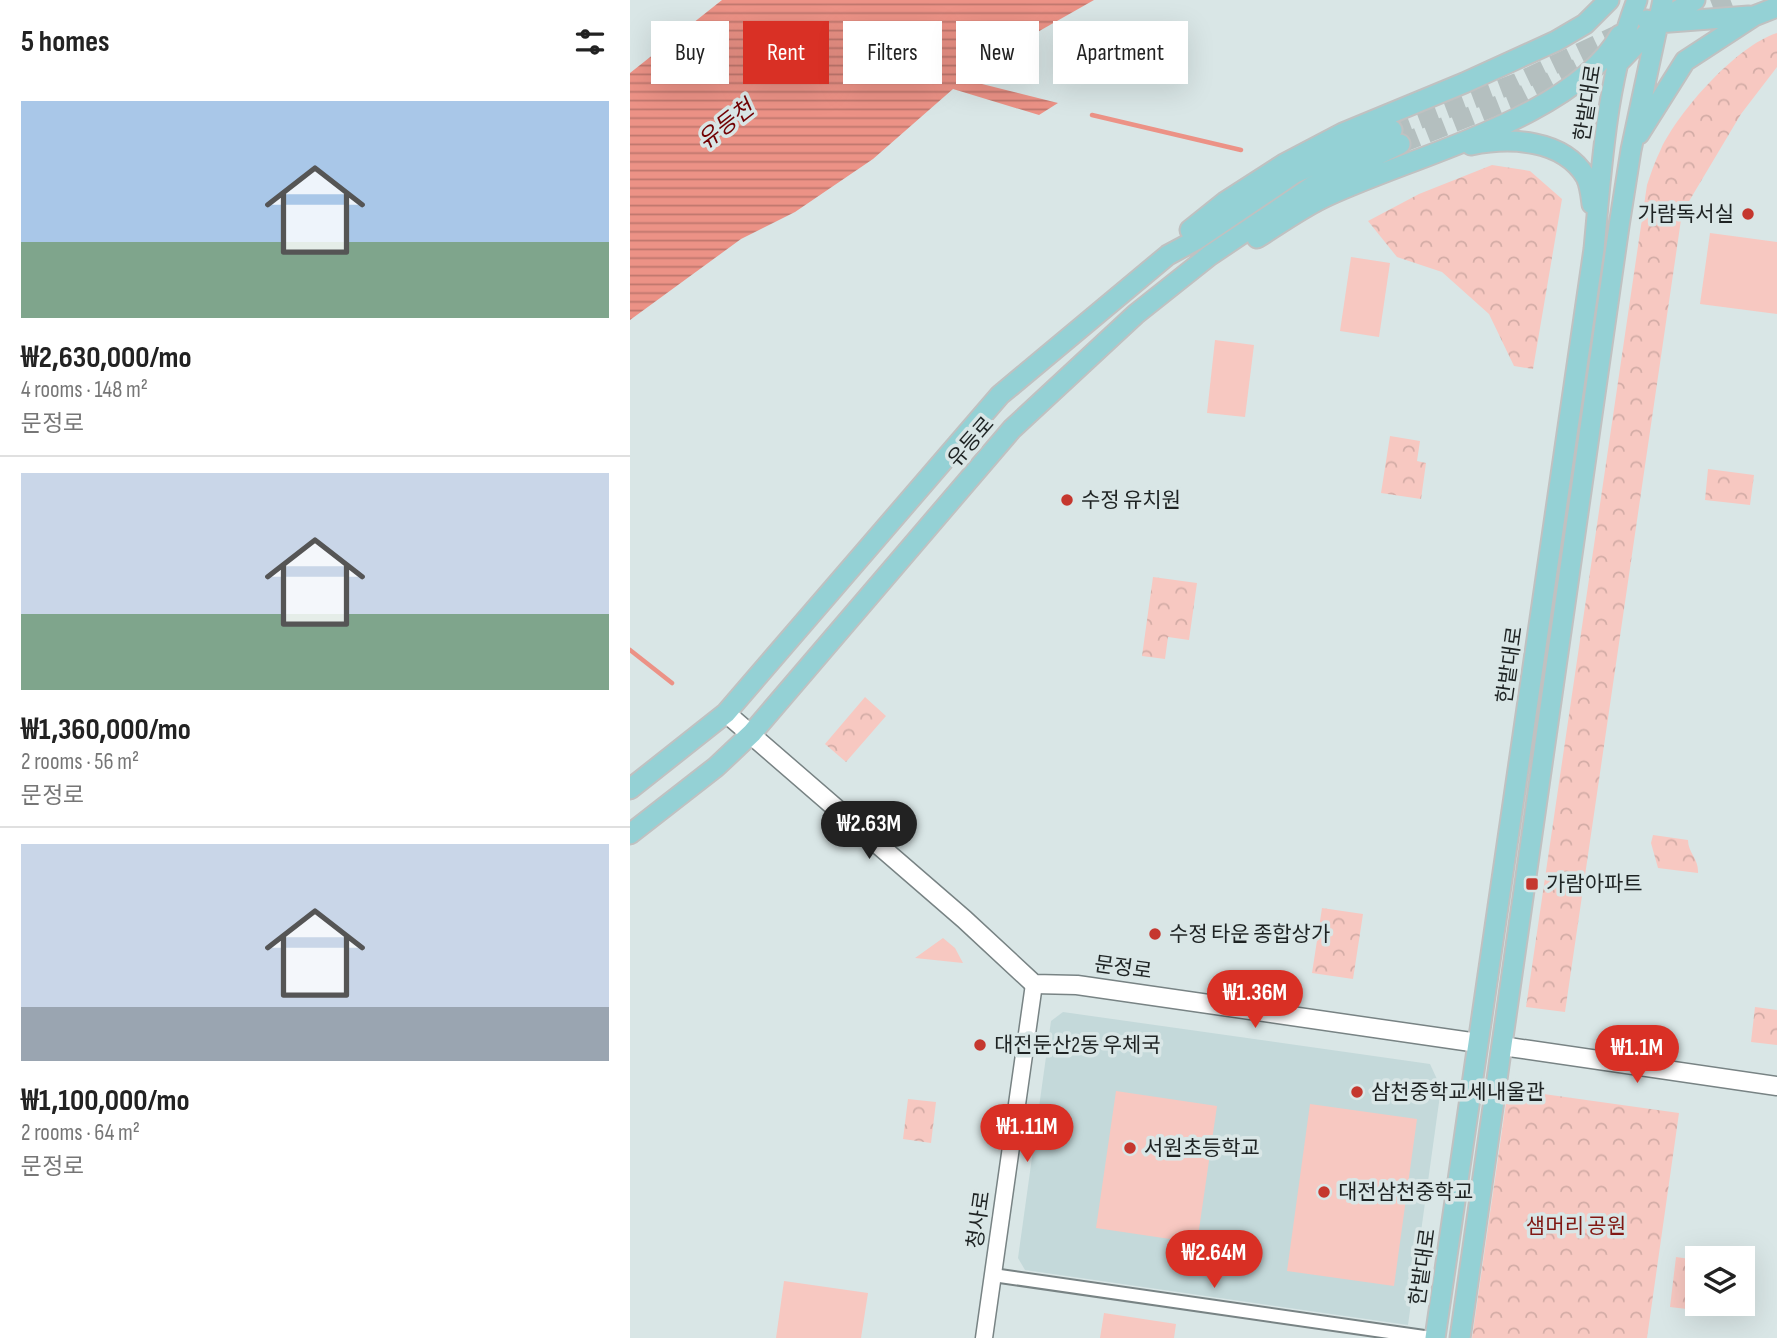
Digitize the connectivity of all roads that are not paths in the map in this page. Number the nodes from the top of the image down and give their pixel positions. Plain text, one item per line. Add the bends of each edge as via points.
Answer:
1 (1609, 0) edge
2 (1663, 0) edge
3 (1695, 0) tunnel mouth
4 (1638, 4) edge
5 (1777, 7) edge
6 (1754, 16) junction
7 (1657, 23) junction
8 (1616, 66) junction
9 (1631, 150) junction
10 (1432, 153) junction
11 (1594, 249) junction
12 (1168, 255) junction
13 (1179, 278) junction
14 (726, 713) junction
15 (752, 733) junction
16 (630, 789) edge
17 (630, 834) edge
18 (1034, 984) junction
19 (1478, 1043) junction
20 (1502, 1046) junction
21 (1777, 1086) edge
22 (993, 1275) junction
23 (984, 1338) edge
24 (1433, 1338) edge
25 (1460, 1338) edge

1 - 12 main road via 1585,24 1556,41 1343,133 1284,164 1225,202 1185,234
2 - 7 main road
3 - 7 main road
4 - 7 main road
4 - 8 main road, 한밭대로
4 - 10 main road via 1614,46 1591,70 1550,100
5 - 6 main road
6 - 7 main road
6 - 9 main road via 1685,61
7 - 8 main road
7 - 9 main road
8 - 11 main road, 한밭대로
9 - 20 main road
10 - 11 main road via 1511,139 1554,150 1588,179
10 - 13 main road via 1320,200 1207,271
11 - 19 main road, 한밭대로
12 - 13 main road, 유등로 via 1295,173 1396,137 1313,186
12 - 14 main road, 유등로 via 999,395
13 - 15 main road, 유등로 via 1012,429
14 - 15 main road
14 - 16 main road, 유등로
15 - 17 main road, 유등로
15 - 18 main road
18 - 19 main road, 문정로 via 1077,985
18 - 22 street, 청사로
19 - 20 street, 문정로
19 - 24 main road, 한밭대로
20 - 21 main road, 문정로
20 - 25 main road
22 - 23 street, 청사로
22 - 24 street

